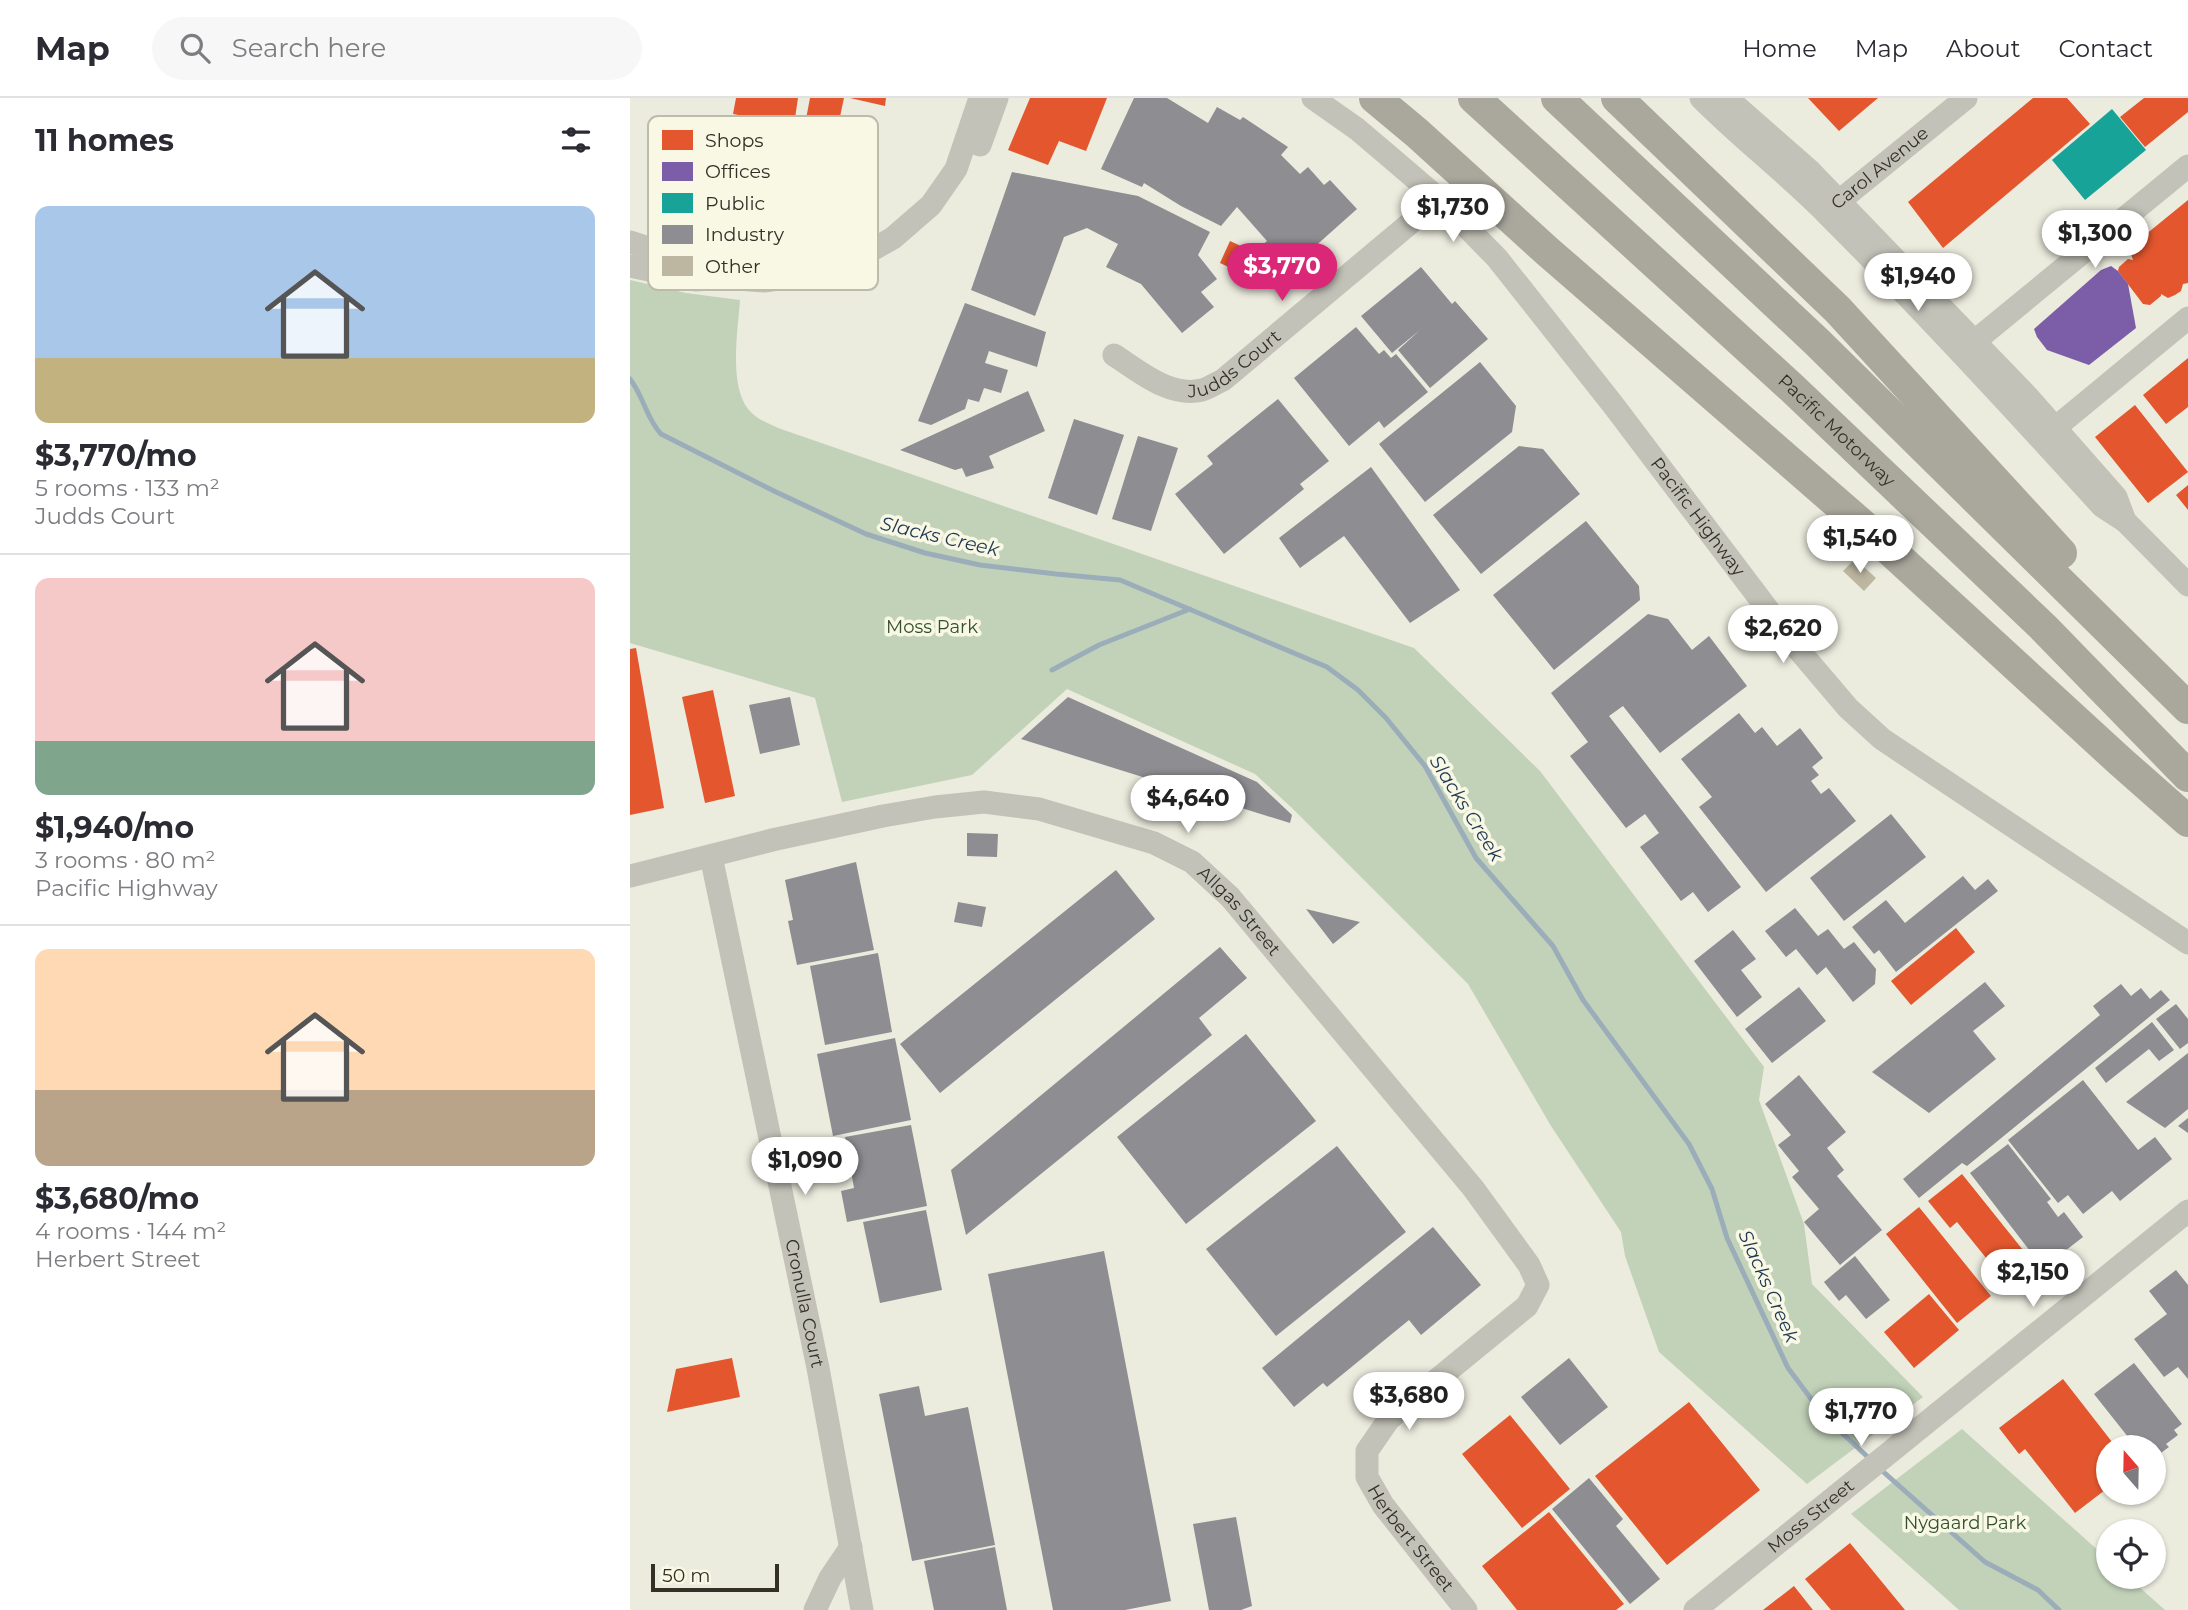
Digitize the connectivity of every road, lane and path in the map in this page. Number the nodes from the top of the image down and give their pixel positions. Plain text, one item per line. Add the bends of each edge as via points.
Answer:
1 (980, 98) edge
2 (998, 98) edge
3 (1313, 98) edge
4 (1375, 98) edge
5 (1474, 98) edge
6 (1557, 98) edge
7 (1617, 98) edge
8 (1701, 98) edge
9 (1727, 98) edge
10 (1966, 98) edge
11 (2188, 166) edge
12 (956, 169) junction
13 (1439, 199) junction
14 (1832, 207) junction
15 (630, 242) edge
16 (878, 247) edge
17 (648, 248) edge
18 (630, 266) edge
19 (648, 270) edge
20 (2188, 318) edge
21 (1975, 341) junction
22 (1114, 355) dead end
23 (2048, 433) junction
24 (2188, 585) edge
25 (2144, 665) junction
26 (2188, 708) edge
27 (2188, 776) edge
28 (2188, 821) edge
29 (711, 856) junction
30 (630, 876) edge
31 (2188, 943) edge
32 (2188, 1211) edge
33 (1538, 1285) joint
34 (851, 1547) junction
35 (815, 1610) edge
36 (862, 1610) edge
37 (1466, 1610) edge
38 (1695, 1610) edge

1 - 12 street
2 - 12 street via 974,156
3 - 13 street, Pacific Highway
4 - 28 highway via 1867,528
5 - 27 highway, Pacific Motorway via 1842,436 2043,627
6 - 25 highway via 1817,342
7 - 25 highway via 1838,310 2128,623
8 - 14 street via 1789,177
9 - 14 street via 1792,155
10 - 14 street, Carol Avenue
11 - 21 street
12 - 16 street via 931,205
13 - 22 street, Judds Court via 1223,380 1201,390 1178,389 1154,382
13 - 31 street, Pacific Highway via 1497,258 1848,708 1882,739
14 - 21 street
14 - 23 street via 1939,329
15 - 17 street
18 - 19 street
20 - 23 street
21 - 23 street
23 - 24 street via 2102,506 2125,521
25 - 26 highway
29 - 30 street, Allgas Street
29 - 33 street, Allgas Street via 883,816 984,802 1045,811 1173,852 1230,897 1473,1188 1529,1265
29 - 34 street, Cronulla Court
32 - 38 street, Moss Street
33 - 37 street, Herbert Street via 1527,1306 1389,1419 1367,1451 1367,1477 1383,1505
34 - 35 street
34 - 36 street, Cronulla Court

